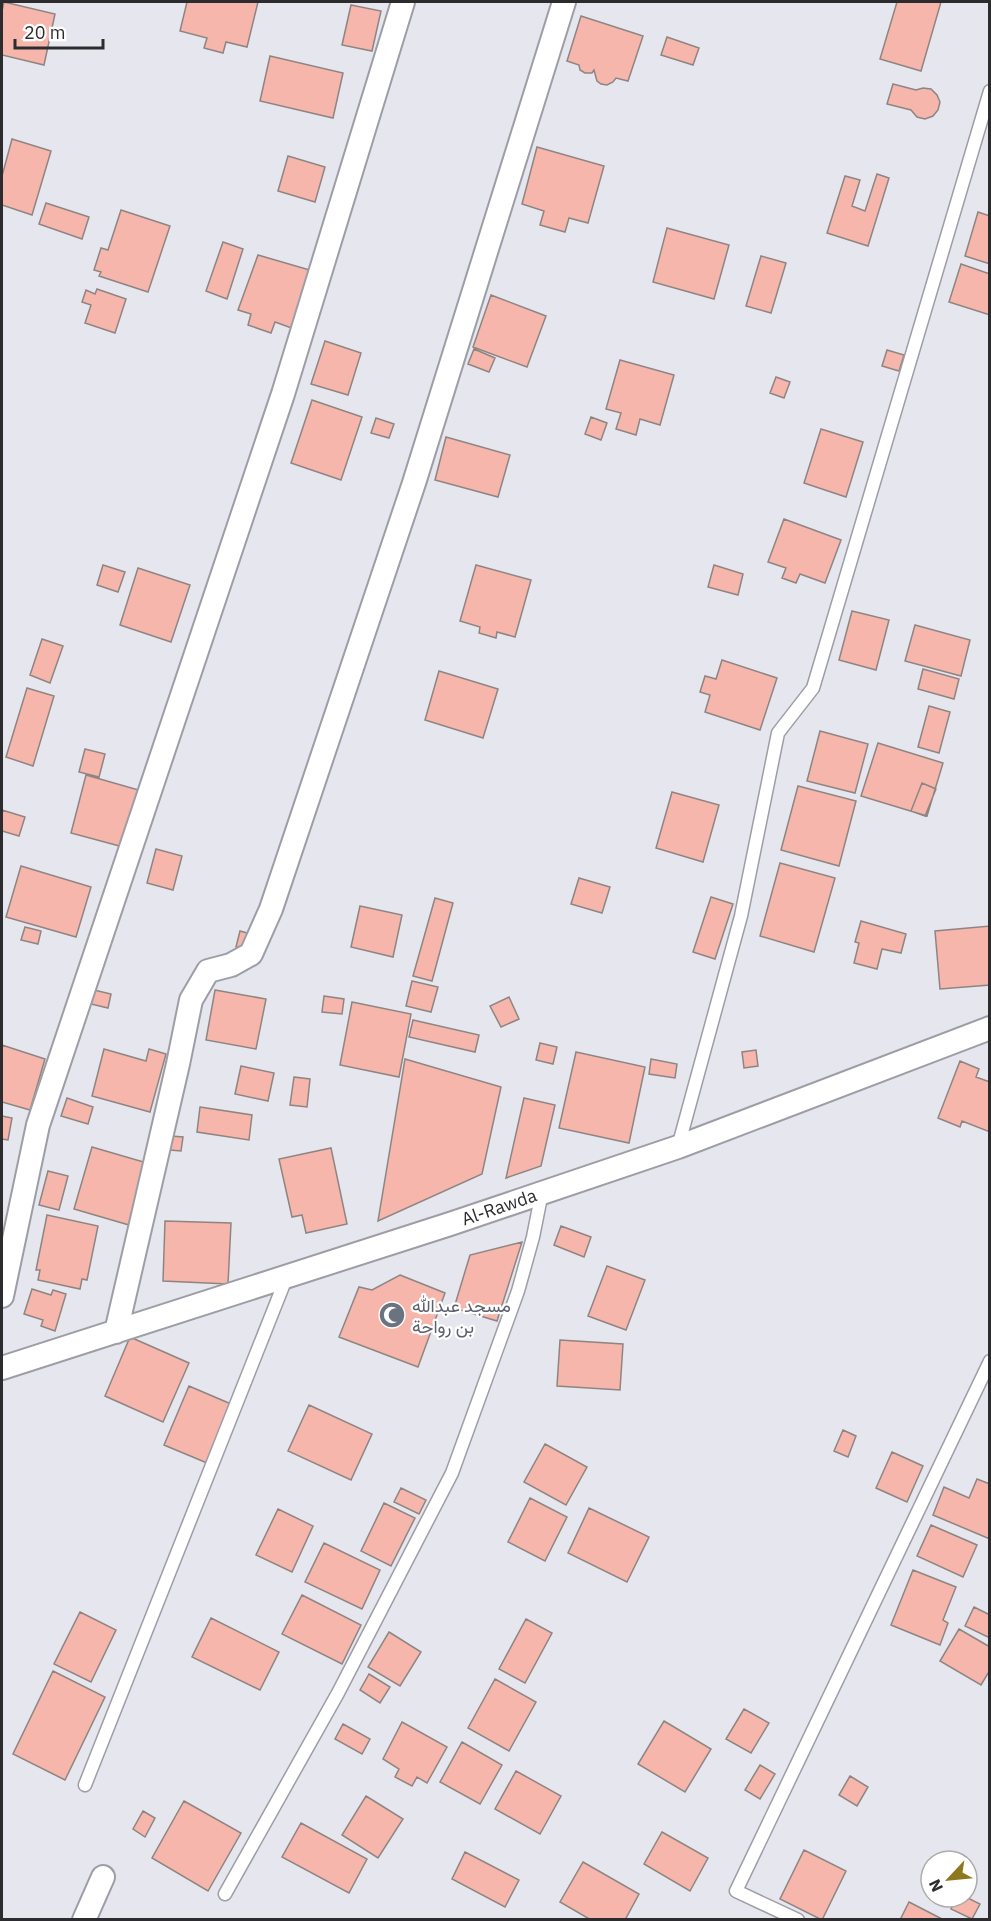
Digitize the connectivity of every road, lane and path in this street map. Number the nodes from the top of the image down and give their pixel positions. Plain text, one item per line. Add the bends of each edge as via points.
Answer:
1 (403, 2) edge
2 (564, 2) edge
3 (990, 91) edge
4 (990, 1028) edge
5 (678, 1147) junction
6 (542, 1192) junction
7 (287, 1276) junction
8 (2, 1296) edge
9 (116, 1332) junction
10 (990, 1361) edge
11 (2, 1368) edge
12 (85, 1785) dead end
13 (103, 1877) dead end
14 (225, 1894) dead end
15 (84, 1920) edge
16 (798, 1920) edge

1 - 8 street via 283,394 39,1125
2 - 9 street via 414,483 271,909 251,954 208,971 191,1000
3 - 5 lane via 813,688 778,733 741,916
4 - 5 street, Al-Rawda
5 - 6 street, Al-Rawda
6 - 7 street, Al-Rawda
6 - 14 lane via 518,1291 452,1473 338,1693
7 - 9 street, Al-Rawda
7 - 12 lane
9 - 11 street, Al-Rawda
10 - 16 lane via 736,1891
13 - 15 street

